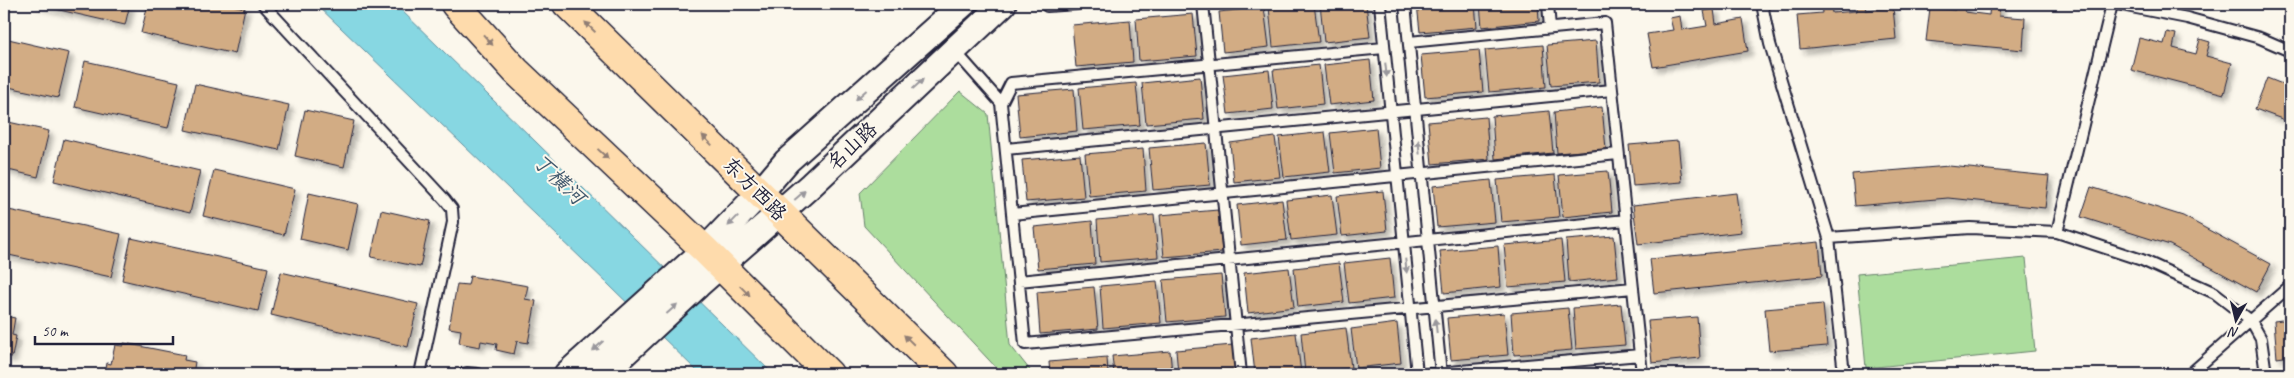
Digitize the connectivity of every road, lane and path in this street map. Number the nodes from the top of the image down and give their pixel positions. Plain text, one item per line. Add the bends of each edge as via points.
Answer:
1 (263, 4) edge
2 (455, 4) edge
3 (567, 4) edge
4 (963, 4) edge
5 (1003, 4) edge
6 (1077, 4) edge
7 (1203, 4) edge
8 (1380, 4) edge
9 (1405, 4) edge
10 (1548, 4) edge
11 (1630, 4) edge
12 (1635, 4) edge
13 (1762, 4) edge
14 (2112, 4) edge
15 (2116, 4) edge
16 (1047, 6) dead end
17 (1550, 28) junction
18 (1409, 42) junction
19 (1384, 48) junction
20 (954, 50) junction
21 (2290, 51) edge
22 (1209, 65) junction
23 (1612, 90) junction
24 (1001, 103) junction
25 (1416, 109) junction
26 (1390, 112) junction
27 (1216, 129) junction
28 (1006, 149) junction
29 (1618, 154) junction
30 (1421, 173) junction
31 (1397, 176) junction
32 (1222, 193) junction
33 (759, 194) junction
34 (779, 214) junction
35 (1012, 214) junction
36 (1626, 220) junction
37 (2057, 232) junction
38 (1829, 238) junction
39 (1428, 240) junction
40 (1404, 242) junction
41 (713, 258) junction
42 (1229, 260) junction
43 (1019, 281) junction
44 (2290, 286) edge
45 (1633, 288) junction
46 (1434, 307) junction
47 (1410, 309) junction
48 (2251, 321) junction
49 (638, 325) junction
50 (1236, 325) junction
51 (1640, 355) junction
52 (420, 374) edge
53 (463, 374) edge
54 (478, 374) edge
55 (567, 374) edge
56 (602, 374) edge
57 (829, 374) edge
58 (944, 374) edge
59 (1241, 374) edge
60 (1417, 374) edge
61 (1427, 374) edge
62 (1441, 374) edge
63 (1642, 374) edge
64 (1844, 374) edge
65 (2190, 374) edge
66 (2266, 374) edge

1 - 52 lane via 452,209 453,222
2 -> 41 main road via 516,71
33 -> 3 main road, 东方西路
4 -> 33 street, 名山路 via 787,161
5 - 20 street, 名山路
6 - 16 lane
7 - 22 lane
8 - 19 lane
9 - 18 lane
10 - 17 lane
11 - 12 lane
13 - 38 lane via 1770,44
14 - 37 lane
15 - 21 lane via 2187,18 2260,38
17 - 18 lane
17 - 23 lane via 1605,23
18 - 25 lane
19 - 22 lane
19 -> 26 lane
20 - 24 lane
34 -> 20 street, 名山路
22 - 24 lane via 1011,83
22 - 27 lane
23 - 25 lane
23 - 29 lane
24 - 28 lane
25 - 26 lane
30 -> 25 lane
26 - 27 lane
26 - 31 lane
27 - 28 lane
27 - 32 lane
28 - 35 lane
29 - 30 lane
29 - 36 lane
30 - 31 lane
30 - 39 lane
31 - 32 lane
31 - 40 lane
32 - 35 lane
32 - 42 lane
33 - 34 main road, 东方西路
33 -> 41 street, 名山路
34 - 41 street, 名山路
58 -> 34 main road, 东方西路
35 - 43 lane
36 - 39 lane
36 - 45 lane
37 - 38 lane via 1970,228
37 - 48 lane via 2174,274 2215,293
38 - 64 lane
39 - 40 lane
39 - 46 lane
40 - 42 lane
40 -> 47 lane
41 - 49 street
41 -> 57 main road
42 - 43 lane
42 - 50 lane
43 - 50 lane via 1025,344
44 - 48 lane
45 - 46 lane
45 - 51 lane
46 - 47 lane
62 -> 46 lane
47 - 50 lane
47 - 60 lane
48 - 65 lane
48 - 66 lane via 2261,339
49 -> 55 street
49 - 56 street
50 - 59 lane
51 - 62 lane
51 - 63 lane
53 - 54 lane
61 - 62 lane

